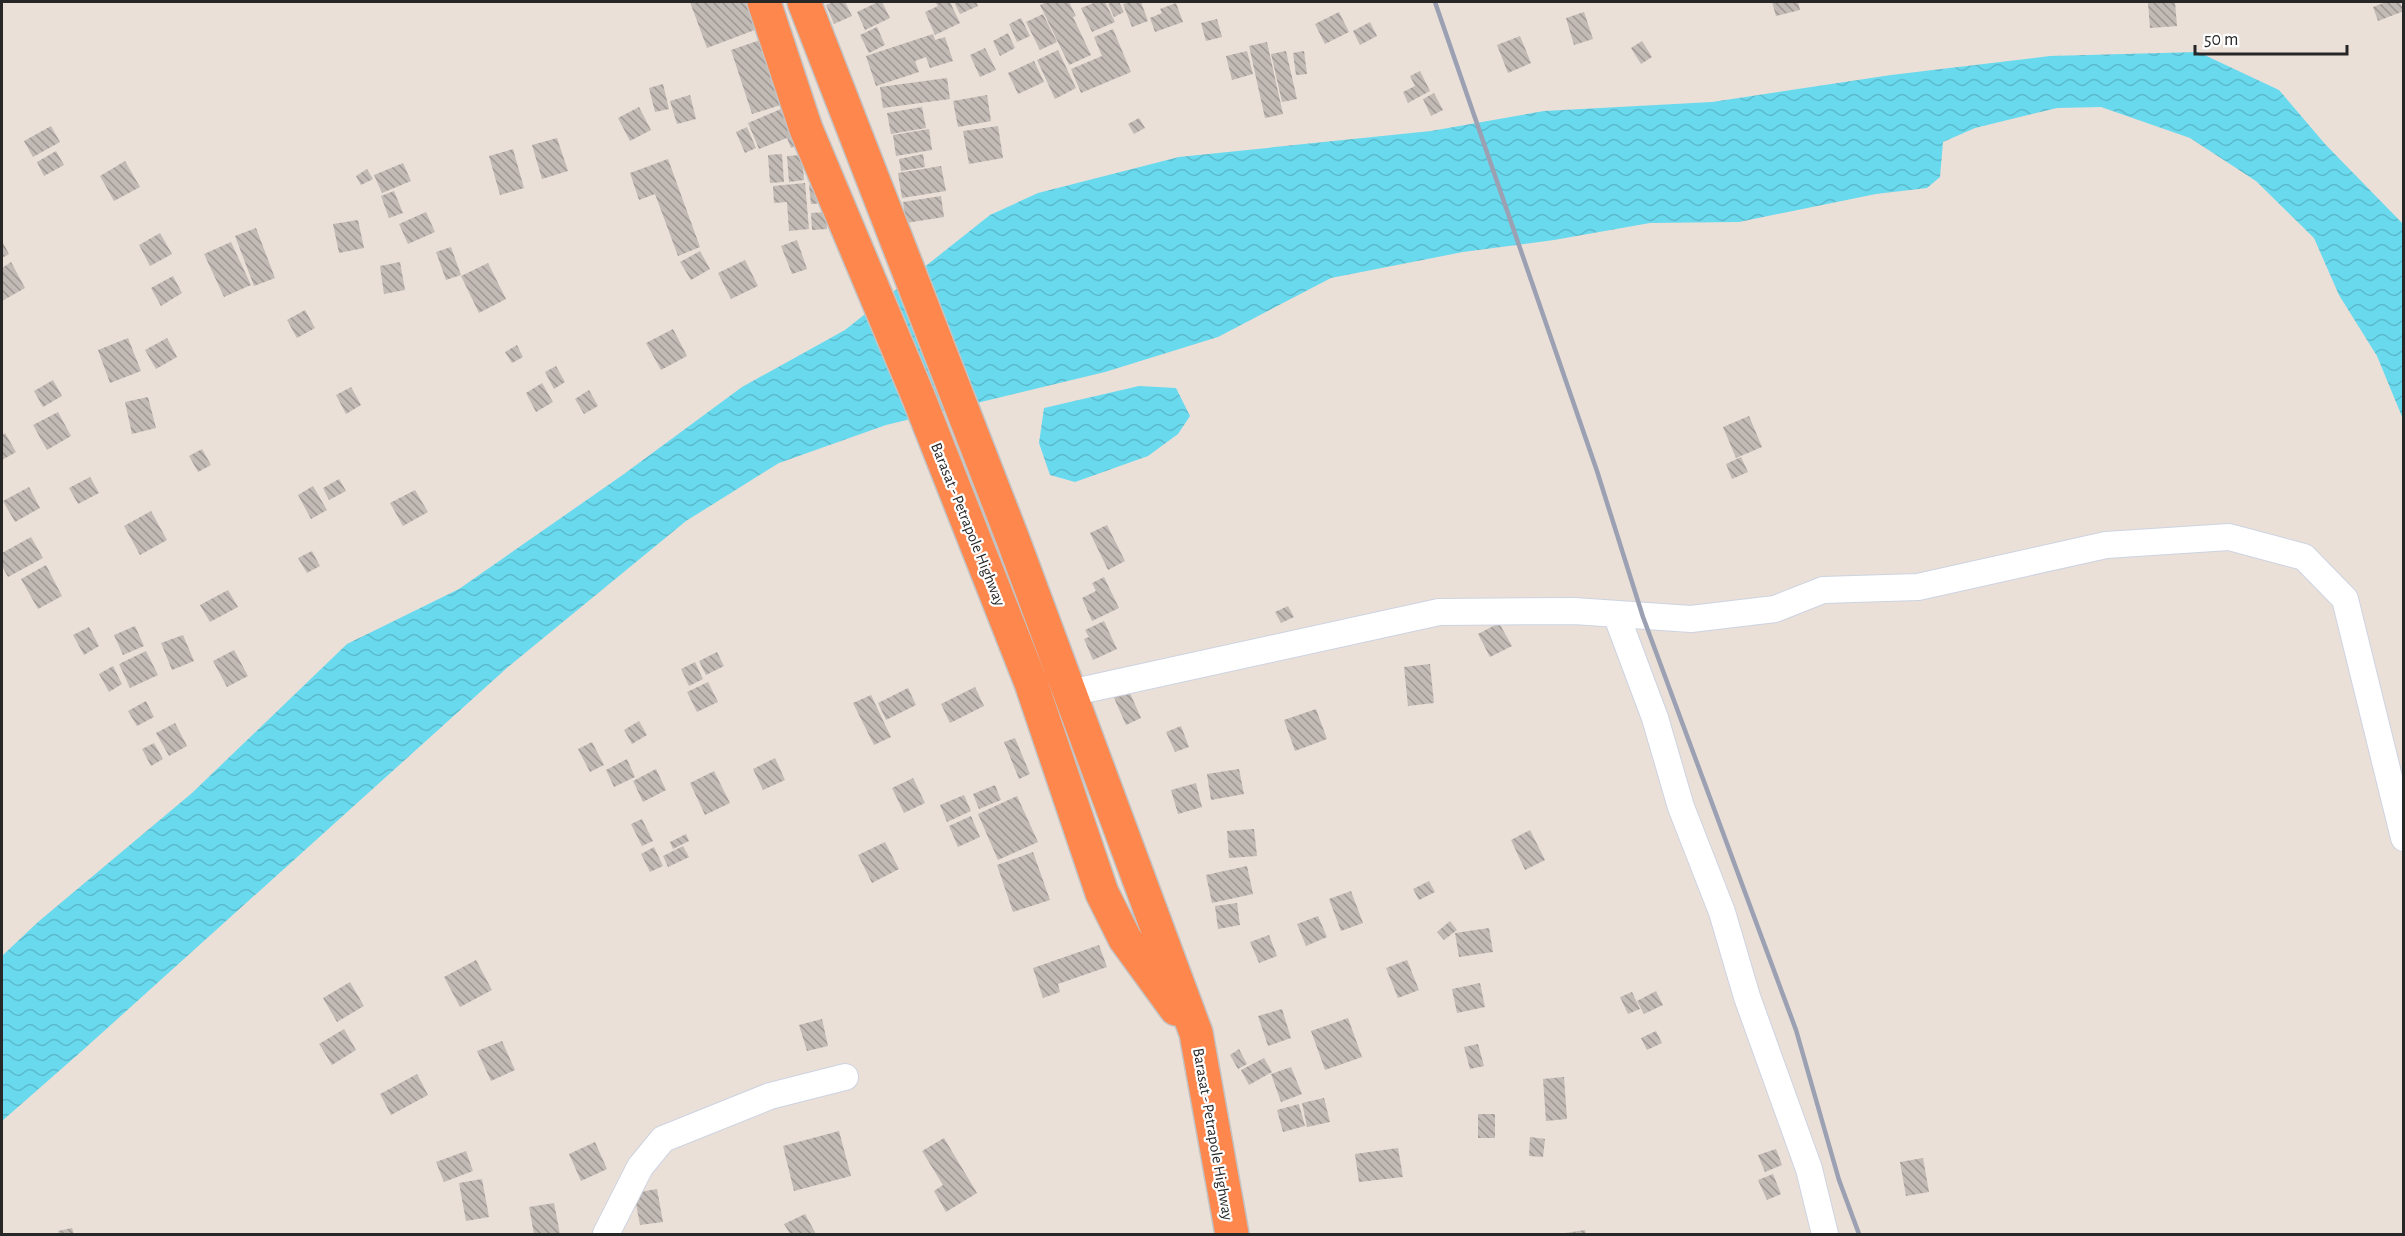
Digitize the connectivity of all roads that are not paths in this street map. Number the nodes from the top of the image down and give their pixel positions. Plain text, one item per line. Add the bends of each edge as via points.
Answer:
1 (764, 2) edge
2 (804, 2) edge
3 (1616, 614) junction
4 (1070, 693) junction
5 (2403, 838) edge
6 (1196, 1034) junction
7 (845, 1077) dead end
8 (606, 1234) edge
9 (1232, 1234) edge
10 (1825, 1234) edge

1 - 6 highway, Barasat - Petrapole Highway via 806,129 1031,683 1102,893 1125,939
2 - 4 highway, Barasat - Petrapole Highway
3 - 4 street via 1439,612
3 - 5 street via 1691,620 1775,609 1823,590 1918,587 2106,545 2229,537 2304,557 2345,599
3 - 10 street via 1809,1169
4 - 6 highway, Barasat - Petrapole Highway
6 - 9 highway, Barasat - Petrapole Highway
7 - 8 street via 770,1096 663,1138 640,1167

